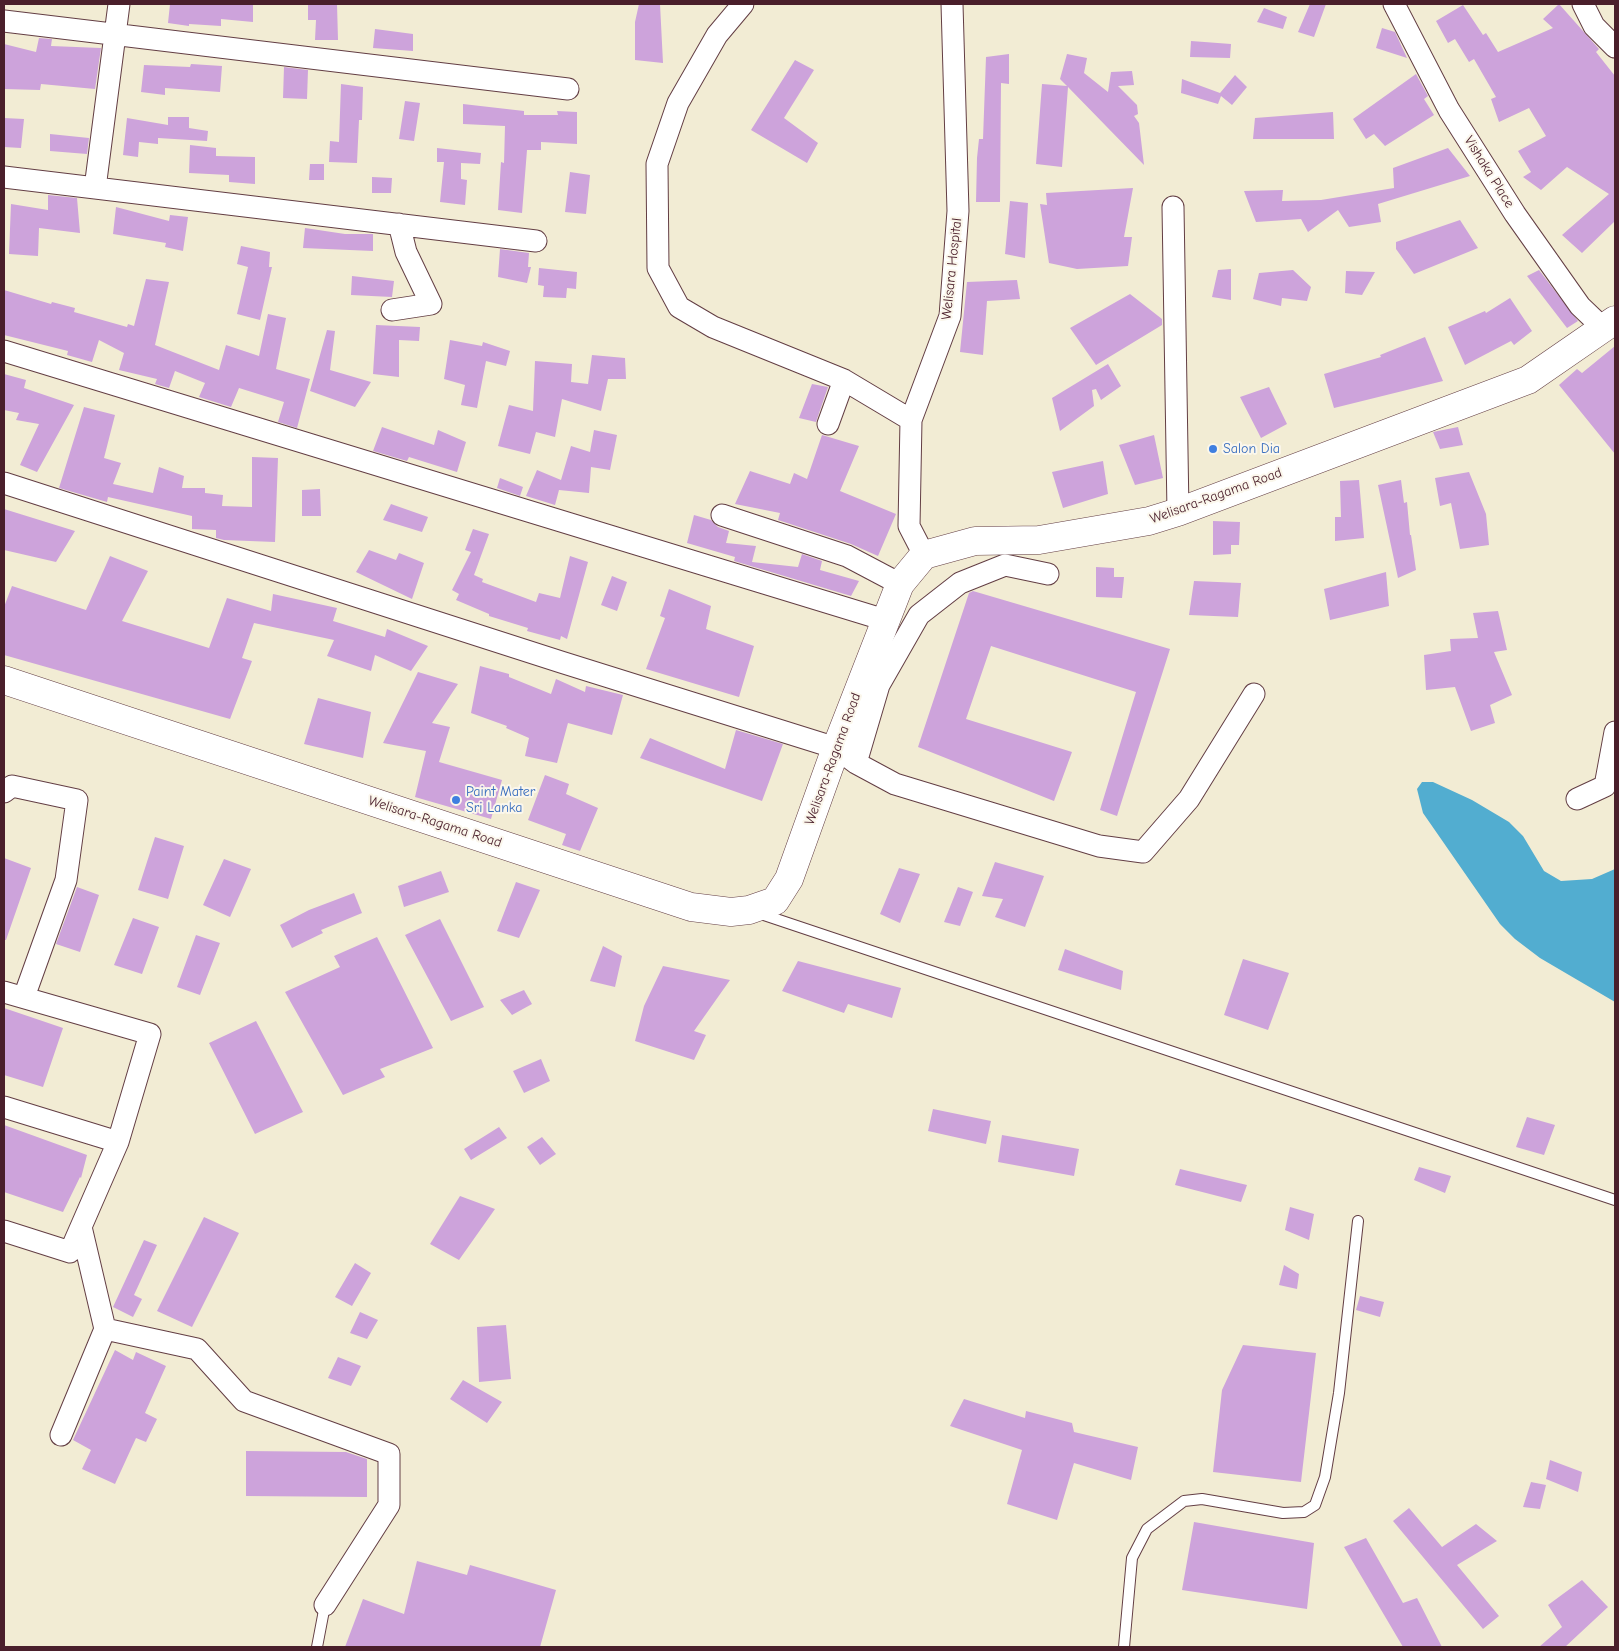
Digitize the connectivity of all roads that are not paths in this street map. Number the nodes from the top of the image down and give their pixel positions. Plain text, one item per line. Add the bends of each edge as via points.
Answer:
1 (119, 4) edge
2 (742, 4) edge
3 (952, 4) edge
4 (1394, 4) edge
5 (1583, 4) edge
6 (4, 21) edge
7 (117, 34) junction
8 (1615, 47) edge
9 (568, 89) dead end
10 (4, 177) edge
11 (95, 188) junction
12 (1173, 207) dead end
13 (399, 224) junction
14 (536, 241) dead end
15 (392, 310) dead end
16 (1609, 324) edge
17 (4, 351) edge
18 (844, 380) junction
19 (911, 420) junction
20 (828, 424) dead end
21 (4, 483) edge
22 (1178, 512) junction
23 (722, 515) dead end
24 (924, 555) junction
25 (1048, 574) dead end
26 (900, 584) junction
27 (885, 620) junction
28 (4, 680) edge
29 (1254, 694) dead end
30 (1615, 732) edge
31 (846, 755) junction
32 (4, 792) edge
33 (1577, 799) dead end
34 (749, 910) junction
35 (4, 992) edge
36 (24, 997) junction
37 (4, 1107) edge
38 (118, 1142) junction
39 (1615, 1200) edge
40 (1358, 1221) dead end
41 (81, 1227) junction
42 (4, 1231) edge
43 (105, 1330) junction
44 (61, 1435) dead end
45 (326, 1605) joint
46 (317, 1647) edge
47 (1124, 1647) edge

1 - 7 street
2 - 18 street via 717,35 678,103 657,164 658,268 679,307 713,327
3 - 19 street, Welisara Hospital via 958,211 950,316
4 - 16 street, Vishaka Place via 1449,110 1515,214 1580,306
5 - 8 street via 1594,26
6 - 7 street
7 - 9 street
7 - 11 street
10 - 11 street
11 - 13 street
12 - 22 street
13 - 14 street
13 - 15 street via 406,252 431,304
16 - 22 main road, Welisara-Ragama Road via 1528,380
17 - 27 street
18 - 19 street
18 - 20 street
19 - 24 street, Welisara Hospital via 909,526
21 - 31 street
22 - 24 main road, Welisara-Ragama Road via 1140,523 1039,540 975,540
23 - 26 street via 847,556
24 - 26 main road, Welisara-Ragama Road
25 - 31 street via 1004,565 960,583 919,615 879,685
26 - 27 main road, Welisara-Ragama Road
27 - 31 main road, Welisara-Ragama Road
28 - 34 main road, Welisara-Ragama Road via 692,907 731,912
29 - 31 street via 1190,799 1143,852 1099,846 895,784
30 - 33 street via 1605,786
31 - 34 main road, Welisara-Ragama Road via 786,884 775,901
32 - 36 street via 12,786 77,800 66,880
34 - 39 lane
35 - 36 street
36 - 38 street via 150,1034
37 - 38 street
38 - 41 street
40 - 47 lane via 1339,1393 1325,1477 1315,1505 1304,1512 1283,1512 1202,1499 1184,1501 1147,1529 1132,1558
41 - 42 street via 70,1252
41 - 43 street
43 - 44 street
43 - 45 street via 197,1349 244,1401 389,1454 389,1505
45 - 46 lane

